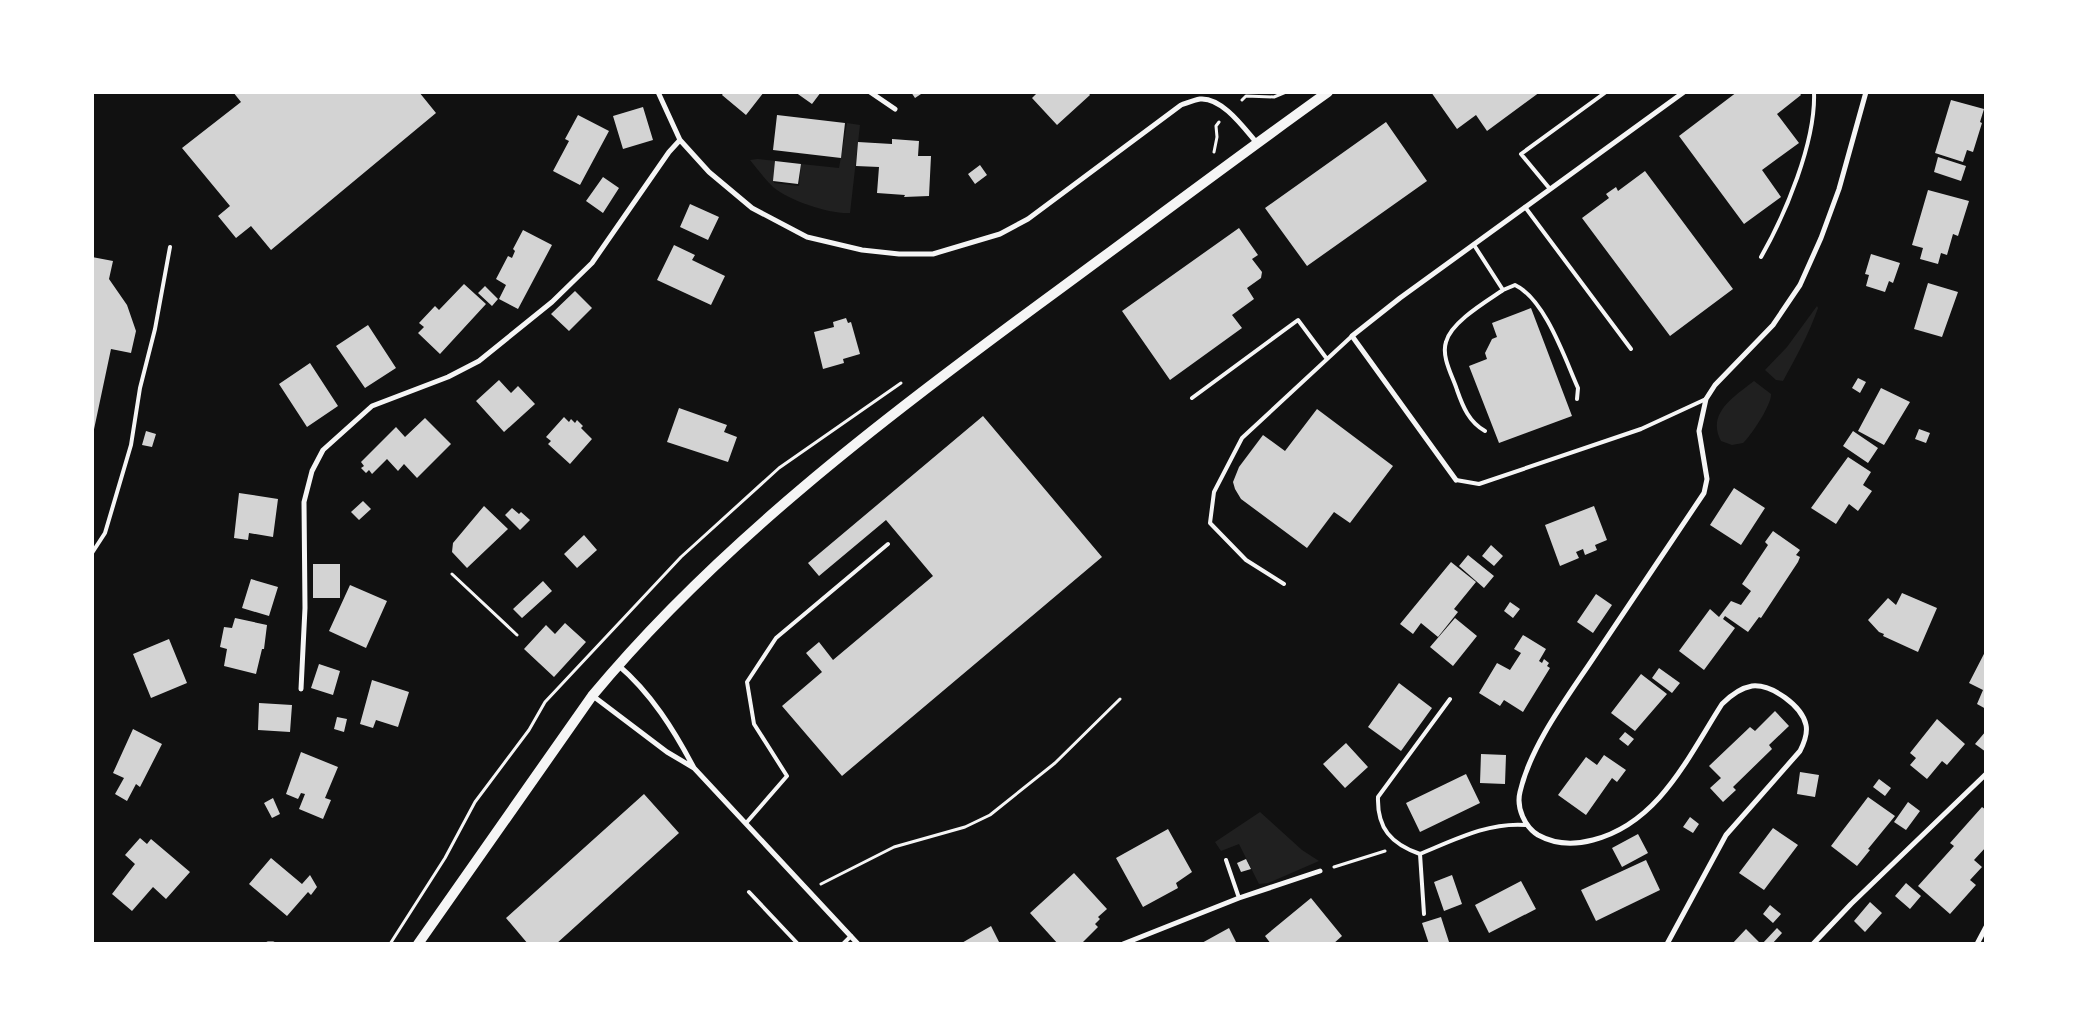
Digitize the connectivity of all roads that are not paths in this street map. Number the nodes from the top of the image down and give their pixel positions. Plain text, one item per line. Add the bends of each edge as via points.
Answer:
1 (658, 92) edge
2 (870, 92) edge
3 (1328, 92) edge
4 (1606, 92) edge
5 (1684, 92) edge
6 (1814, 92) edge
7 (1866, 92) edge
8 (895, 109) dead end
9 (680, 140) junction
10 (1256, 142) junction
11 (1550, 189) junction
12 (1525, 207) junction
13 (1474, 245) junction
14 (170, 247) dead end
15 (1761, 257) dead end
16 (1503, 290) junction
17 (1352, 336) junction
18 (1631, 349) dead end
19 (1327, 359) junction
20 (1192, 398) dead end
21 (1577, 399) dead end
22 (1706, 399) junction
23 (1484, 431) dead end
24 (1456, 480) joint
25 (888, 544) dead end
26 (92, 553) edge
27 (1284, 584) dead end
28 (618, 665) junction
29 (301, 689) dead end
30 (592, 696) junction
31 (1450, 699) dead end
32 (694, 768) junction
33 (1986, 774) edge
34 (747, 822) junction
35 (1526, 825) junction
36 (1420, 854) junction
37 (1226, 860) dead end
38 (1320, 871) road end
39 (749, 892) dead end
40 (1239, 898) junction
41 (1424, 914) dead end
42 (1986, 927) edge
43 (851, 936) junction
44 (268, 944) edge
45 (273, 944) edge
46 (418, 944) edge
47 (798, 944) edge
48 (843, 944) edge
49 (858, 944) edge
50 (1123, 944) edge
51 (1667, 944) edge
52 (1813, 944) edge
53 (1977, 944) edge

1 - 9 street
2 - 8 street
3 - 10 main road
4 - 11 lane via 1521,154
5 - 11 street
6 - 15 lane via 1815,109 1803,157 1778,228
7 - 22 street via 1839,189 1800,284 1773,325 1715,385
9 - 10 street via 709,172 752,208 807,237 862,250 899,254 933,254 1000,234 1028,219 1181,105 1209,100 1229,112
9 - 29 street via 592,262 552,302 478,361 448,377 372,406 323,450 312,471 304,502 305,608
10 - 28 main road via 936,381 799,491 717,566
11 - 12 street
12 - 13 street
12 - 18 lane
13 - 16 lane
13 - 17 street
14 - 26 lane via 131,445 105,533
16 - 21 lane via 1515,285 1536,302 1578,388
16 - 23 lane via 1468,315 1446,342 1446,359 1462,404 1473,424
17 - 19 lane
17 - 24 street
19 - 20 lane via 1298,320
19 - 27 lane via 1242,438 1214,492 1210,522 1246,560
22 - 24 lane via 1641,429 1479,484
22 - 35 street via 1699,431 1707,479 1704,493 1561,706 1529,764 1519,794
25 - 34 lane via 776,638 747,682 754,724 787,776
28 - 30 main road
28 - 32 street via 635,679 661,713
30 - 32 street
30 - 46 main road
31 - 36 lane via 1378,797 1380,821 1400,846
32 - 34 street
33 - 52 street
34 - 43 street
35 - 36 lane via 1500,825 1478,831
35 - 51 street via 1538,835 1560,843 1576,844 1610,836 1639,818 1665,794 1722,704 1734,694 1752,686 1773,691 1797,707 1806,725 1806,741 1726,834
36 - 41 lane
37 - 40 lane
38 - 40 street
39 - 47 lane
40 - 50 street
42 - 53 street
43 - 48 lane
43 - 49 street
44 - 45 street

